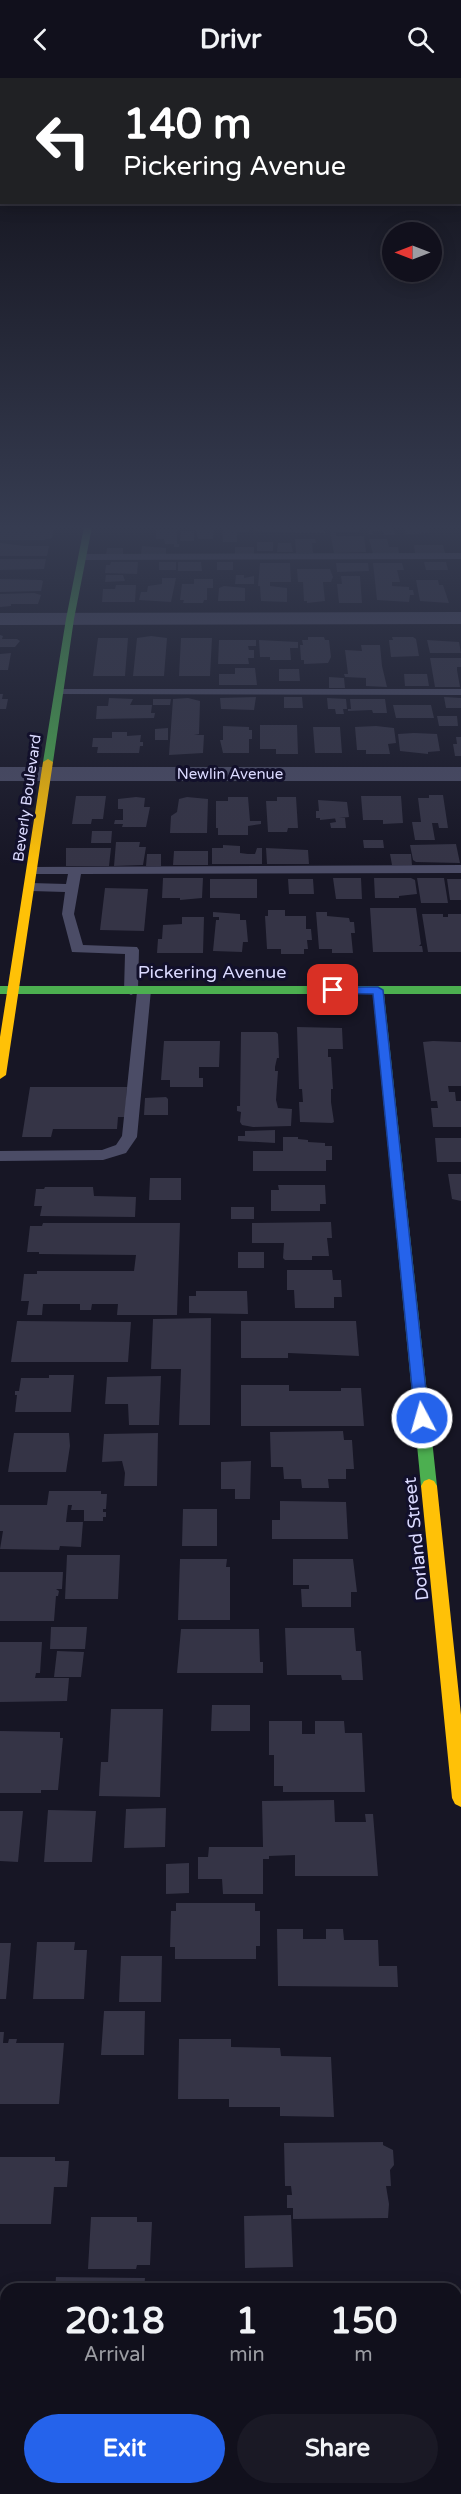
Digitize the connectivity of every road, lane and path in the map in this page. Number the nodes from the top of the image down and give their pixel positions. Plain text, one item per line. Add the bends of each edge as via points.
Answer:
1 (67, 640) edge
2 (60, 692) junction
3 (461, 692) edge
4 (0, 774) edge
5 (48, 774) junction
6 (461, 774) edge
7 (461, 869) edge
8 (33, 870) junction
9 (75, 870) junction
10 (31, 887) junction
11 (73, 888) junction
12 (7, 990) edge
13 (138, 990) junction
14 (378, 990) junction
15 (461, 990) edge
16 (0, 1074) edge
17 (0, 1156) edge
18 (461, 1798) edge

1 - 2 street, Beverly Boulevard
2 - 3 lane
2 - 5 street, Beverly Boulevard
4 - 5 street, Newlin Avenue
5 - 6 street, Newlin Avenue
5 - 8 street, Beverly Boulevard
7 - 9 lane
8 - 9 lane
8 - 10 street, Beverly Boulevard
9 - 11 lane
10 - 11 lane
10 - 12 street, Beverly Boulevard
11 - 13 lane via 69,914 77,950 132,950
12 - 13 street, Pickering Avenue
12 - 16 street, Beverly Boulevard
13 - 14 street, Pickering Avenue
13 - 17 lane via 129,1137 121,1149 103,1155
14 - 15 street, Pickering Avenue
14 - 18 street, Dorland Street

